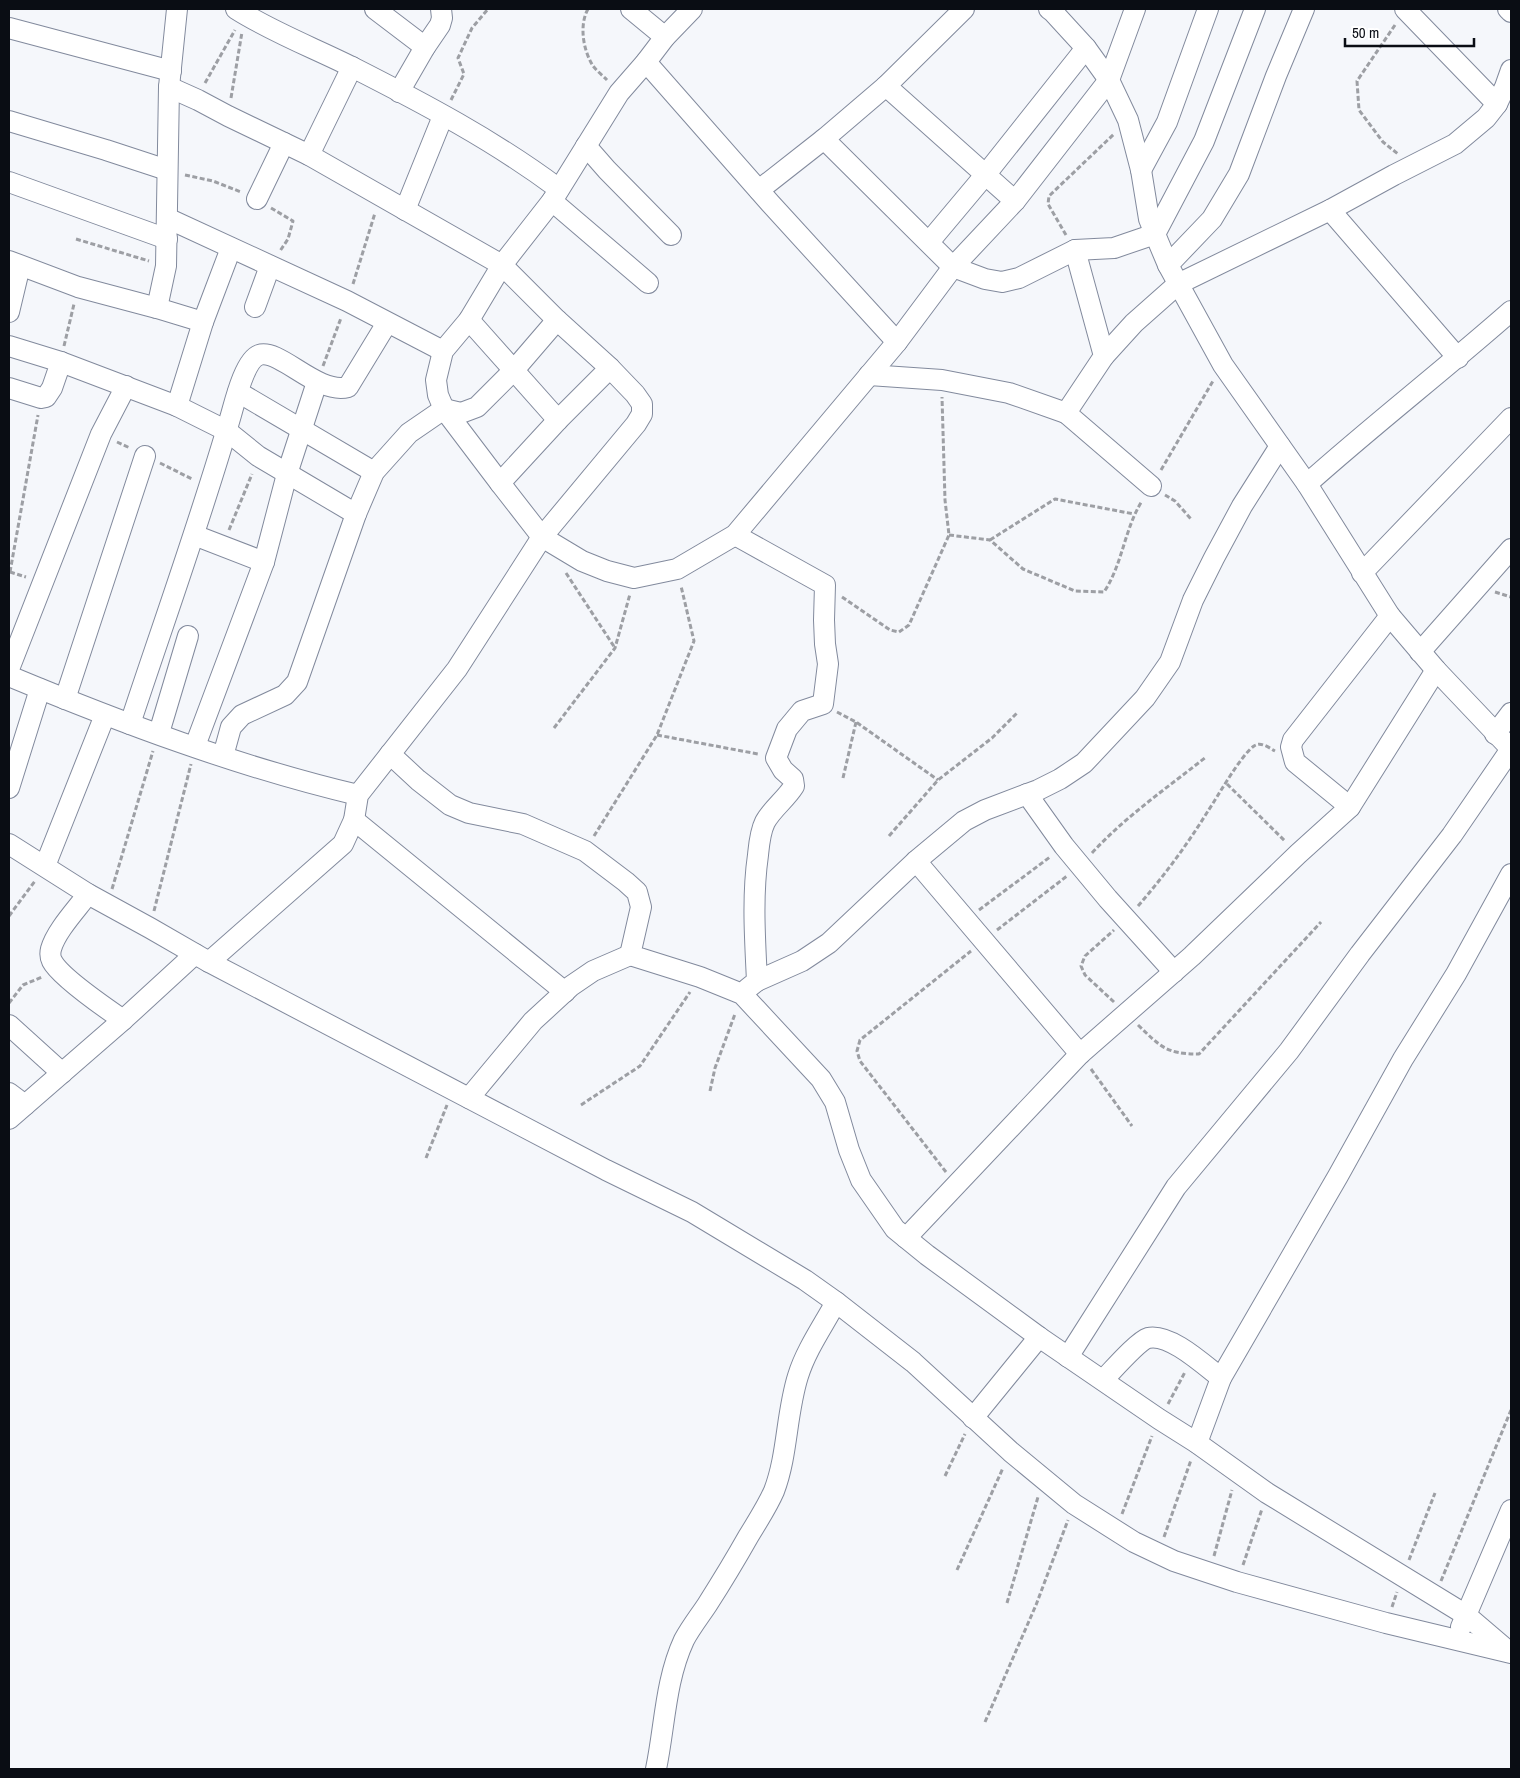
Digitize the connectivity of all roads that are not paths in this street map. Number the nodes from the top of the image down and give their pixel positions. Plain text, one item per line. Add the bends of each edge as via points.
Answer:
1 (177, 9) edge
2 (375, 9) edge
3 (441, 9) edge
4 (631, 9) edge
5 (692, 9) edge
6 (964, 9) edge
7 (1135, 9) edge
8 (1208, 9) edge
9 (1255, 9) edge
10 (1304, 9) edge
11 (1406, 9) edge
12 (1508, 9) edge
13 (1052, 10) edge
14 (243, 11) edge
15 (1511, 12) edge
16 (9, 28) edge
17 (665, 37) junction
18 (425, 47) junction
19 (1086, 48) junction
20 (646, 62) junction
21 (352, 67) junction
22 (1511, 70) edge
23 (170, 79) junction
24 (1109, 80) junction
25 (886, 86) junction
26 (399, 92) junction
27 (1496, 104) junction
28 (443, 116) junction
29 (9, 121) edge
30 (824, 139) junction
31 (284, 143) junction
32 (586, 146) junction
33 (308, 156) junction
34 (168, 170) junction
35 (1141, 170) junction
36 (986, 174) junction
37 (9, 182) edge
38 (759, 190) junction
39 (555, 195) junction
40 (257, 199) road end
41 (1015, 201) junction
42 (404, 210) junction
43 (1330, 210) junction
44 (167, 218) junction
45 (1155, 234) junction
46 (671, 235) dead end
47 (167, 240) junction
48 (929, 242) junction
49 (230, 248) junction
50 (1075, 250) junction
51 (14, 264) edge
52 (502, 265) junction
53 (1168, 265) junction
54 (270, 266) junction
55 (953, 267) junction
56 (648, 283) dead end
57 (1178, 284) junction
58 (255, 307) dead end
59 (157, 308) junction
60 (1511, 311) edge
61 (9, 312) edge
62 (469, 320) junction
63 (557, 320) junction
64 (203, 322) junction
65 (387, 323) junction
66 (897, 342) junction
67 (9, 346) edge
68 (443, 351) junction
69 (1104, 356) junction
70 (1458, 358) junction
71 (61, 362) junction
72 (610, 368) junction
73 (514, 370) junction
74 (869, 375) junction
75 (317, 382) junction
76 (126, 386) junction
77 (9, 388) edge
78 (238, 392) junction
79 (177, 406) junction
80 (444, 409) junction
81 (1066, 412) junction
82 (1511, 418) edge
83 (558, 420) junction
84 (301, 430) junction
85 (227, 431) junction
86 (1280, 446) junction
87 (145, 456) road end
88 (374, 472) junction
89 (287, 474) junction
90 (500, 483) junction
91 (1306, 484) junction
92 (1151, 486) road end
93 (356, 514) junction
94 (735, 535) junction
95 (194, 536) junction
96 (542, 537) junction
97 (1511, 549) edge
98 (264, 562) junction
99 (1362, 573) junction
100 (1390, 616) junction
101 (188, 636) dead end
102 (1420, 652) junction
103 (9, 669) edge
104 (1436, 670) junction
105 (9, 676) edge
106 (40, 689) junction
107 (65, 700) junction
108 (1511, 713) edge
109 (104, 715) junction
110 (130, 724) junction
111 (159, 734) junction
112 (1495, 734) junction
113 (195, 746) junction
114 (1511, 749) edge
115 (390, 754) junction
116 (223, 756) junction
117 (9, 788) edge
118 (1027, 794) junction
119 (358, 795) junction
120 (1350, 807) junction
121 (354, 820) junction
122 (9, 844) edge
123 (916, 861) junction
124 (45, 866) junction
125 (1511, 874) edge
126 (88, 894) junction
127 (630, 955) junction
128 (202, 958) junction
129 (1174, 972) junction
130 (750, 988) junction
131 (565, 992) junction
132 (123, 1020) junction
133 (9, 1025) edge
134 (1080, 1054) junction
135 (62, 1073) junction
136 (9, 1092) edge
137 (461, 1094) junction
138 (25, 1105) junction
139 (9, 1119) edge
140 (906, 1238) junction
141 (836, 1302) junction
142 (1039, 1337) junction
143 (1068, 1357) junction
144 (1221, 1378) junction
145 (1103, 1380) junction
146 (974, 1418) junction
147 (1198, 1443) junction
148 (1511, 1510) edge
149 (1466, 1615) junction
150 (1452, 1639) junction
151 (1511, 1653) edge
152 (656, 1769) edge

1 - 23 street
2 - 18 street
3 - 18 street via 440,24
4 - 17 street
5 - 17 street
6 - 25 street
7 - 24 street
8 - 35 street via 1168,122
9 - 45 street via 1204,141
10 - 53 street via 1239,174 1212,219
11 - 27 street
12 - 15 street
13 - 19 street
14 - 21 street
16 - 23 street
17 - 20 street
18 - 26 street
19 - 24 street
19 - 36 street
20 - 32 street via 619,93
20 - 38 street
21 - 26 street
21 - 33 street
22 - 27 street
23 - 31 street via 198,100
23 - 34 street
24 - 35 street via 1128,120
24 - 41 street
25 - 30 street
25 - 36 street
26 - 28 street
27 - 43 street via 1486,118 1455,144
28 - 39 street via 511,155
28 - 42 street
29 - 34 street
30 - 38 street
30 - 48 street
31 - 33 street
31 - 40 street
32 - 39 street
32 - 46 street
33 - 42 street
34 - 44 street
35 - 45 street
36 - 41 street
36 - 48 street
37 - 47 street
38 - 66 street
39 - 52 street
39 - 56 street
41 - 55 street
42 - 52 street
43 - 57 street
43 - 70 street
44 - 47 street
44 - 49 street
45 - 50 street via 1114,248
45 - 53 street
47 - 59 street via 166,266
48 - 55 street
49 - 54 street
49 - 64 street
50 - 55 street via 1019,278 1002,282
50 - 69 street
51 - 59 street via 78,287
51 - 61 street
52 - 62 street
52 - 63 street
53 - 57 street
54 - 58 street
54 - 65 street
55 - 66 street
57 - 69 street via 1134,323
57 - 86 street via 1223,365
59 - 64 street
60 - 70 street
62 - 68 street
62 - 73 street
63 - 72 street
63 - 73 street
64 - 79 street
65 - 68 street
65 - 75 street via 348,387 340,389
66 - 74 street
67 - 71 street
68 - 80 street via 436,380
69 - 81 street
70 - 91 street
71 - 76 street
71 - 77 street via 46,397
72 - 83 street
72 - 96 street via 642,404 642,414
73 - 80 street via 476,407 461,413
73 - 83 street
74 - 81 street via 942,380 1009,393
74 - 94 street
75 - 78 street via 263,354 250,361
75 - 84 street
76 - 79 street
76 - 103 street via 101,434
78 - 84 street
78 - 85 street
79 - 85 street
80 - 88 street via 409,433
80 - 90 street
81 - 92 street
82 - 99 street
83 - 90 street
84 - 88 street
84 - 89 street
85 - 89 street
85 - 95 street
86 - 91 street
86 - 118 street via 1214,558 1193,600 1170,662 1145,698 1084,763 1060,779
87 - 107 street
88 - 93 street
89 - 93 street
89 - 98 street
90 - 96 street
91 - 99 street
93 - 116 street via 297,682 285,695 242,715 231,727
94 - 96 street via 677,569 634,578 582,561
94 - 130 street via 825,585 828,664 823,704 802,711 787,729 776,758 793,779 794,786 765,822 759,840
95 - 98 street
95 - 110 street
96 - 115 street via 457,669
97 - 102 street
98 - 113 street
99 - 100 street
100 - 102 street
100 - 120 street via 1293,740 1291,747 1295,762
101 - 111 street
102 - 104 street
104 - 112 street
104 - 120 street
105 - 106 street
106 - 107 street
106 - 117 street
107 - 109 street
108 - 112 street
109 - 110 street
109 - 124 street
110 - 111 street
111 - 113 street
112 - 114 street
113 - 116 street
114 - 143 street via 1452,835 1289,1051 1176,1187
115 - 119 street
115 - 127 street via 450,805 469,813 523,824 584,851 626,882 637,892 640,907
116 - 119 street
118 - 123 street via 964,821
118 - 129 street via 1064,846
119 - 121 street
120 - 129 street
121 - 128 street via 343,844
121 - 131 street
122 - 124 street
123 - 130 street via 829,943
123 - 134 street
124 - 126 street
125 - 144 street
126 - 128 street
126 - 132 street via 56,938 51,959 59,970
127 - 130 street via 700,977
127 - 131 street via 593,971
128 - 132 street
128 - 137 street
129 - 134 street
130 - 140 street via 835,1102 861,1180 895,1229
131 - 137 street
132 - 135 street
133 - 135 street
134 - 140 street
135 - 138 street
136 - 138 street
137 - 141 street via 692,1212
138 - 139 street
140 - 142 street
141 - 146 street via 913,1362
141 - 152 street via 798,1375 774,1490 684,1642 668,1690
142 - 143 street
142 - 146 street
143 - 145 street
144 - 145 street via 1163,1338 1147,1338
144 - 147 street
145 - 147 street
146 - 150 street via 1074,1504 1158,1554 1209,1574
147 - 149 street via 1267,1493
148 - 149 street
149 - 150 street
149 - 151 street
150 - 151 street

